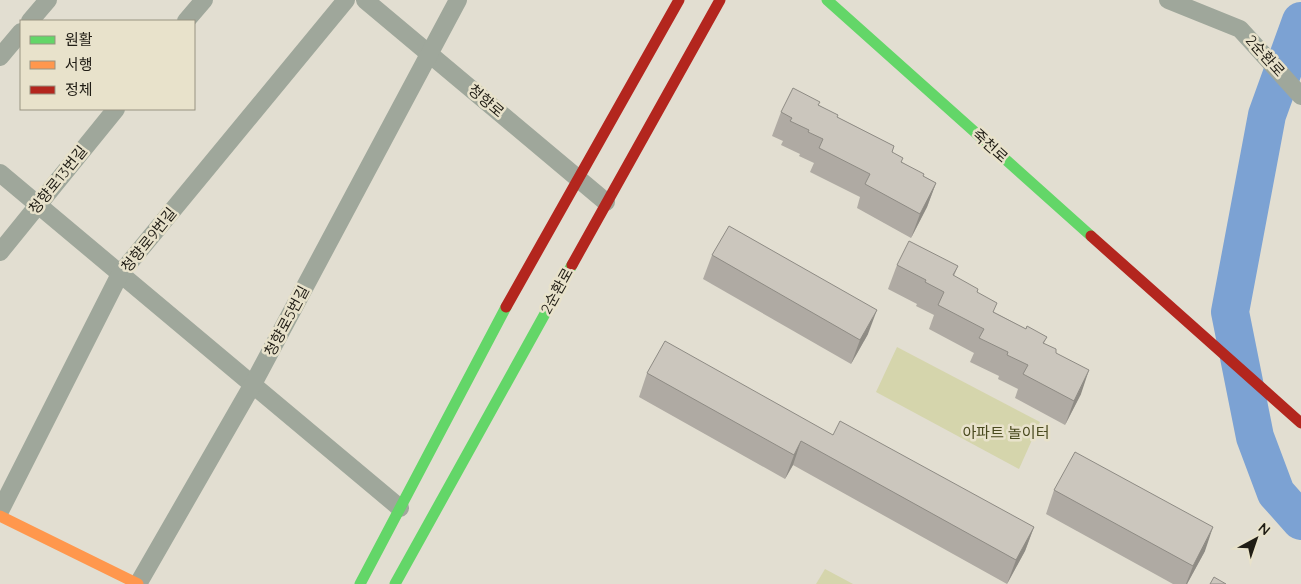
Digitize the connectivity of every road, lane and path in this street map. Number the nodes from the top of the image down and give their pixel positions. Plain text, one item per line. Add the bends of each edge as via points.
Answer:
1 (48, 0) edge
2 (204, 0) edge
3 (346, 0) edge
4 (365, 0) edge
5 (458, 0) edge
6 (679, 0) edge
7 (720, 0) edge
8 (827, 0) edge
9 (1168, 0) edge
10 (31, 20) edge
11 (187, 20) edge
12 (20, 33) edge
13 (430, 54) junction
14 (0, 57) edge
15 (1301, 96) edge
16 (115, 110) edge
17 (0, 173) edge
18 (579, 179) junction
19 (606, 202) junction
20 (38, 205) junction
21 (0, 252) edge
22 (120, 274) junction
23 (253, 384) junction
24 (1301, 423) edge
25 (400, 508) junction
26 (0, 511) edge
27 (0, 516) edge
28 (138, 584) edge
29 (360, 584) edge
30 (396, 584) edge

1 - 10 street
2 - 11 street
3 - 22 street, 청향로9번길
4 - 13 street, 청향로
5 - 13 street, 청향로5번길
6 - 18 main road
7 - 19 main road, 2순환로
8 - 24 main road, 죽천로
9 - 15 street, 2순환로 via 1240,29
12 - 14 street
13 - 18 street, 청향로
13 - 23 street, 청향로5번길
16 - 20 street, 청향로13번길
17 - 20 street
18 - 19 street, 청향로
18 - 25 main road
19 - 30 main road, 2순환로
20 - 21 street, 청향로13번길
20 - 22 street
22 - 23 street
22 - 26 street, 청향로9번길
23 - 25 street
23 - 28 street, 청향로5번길
25 - 29 main road
27 - 28 main road

